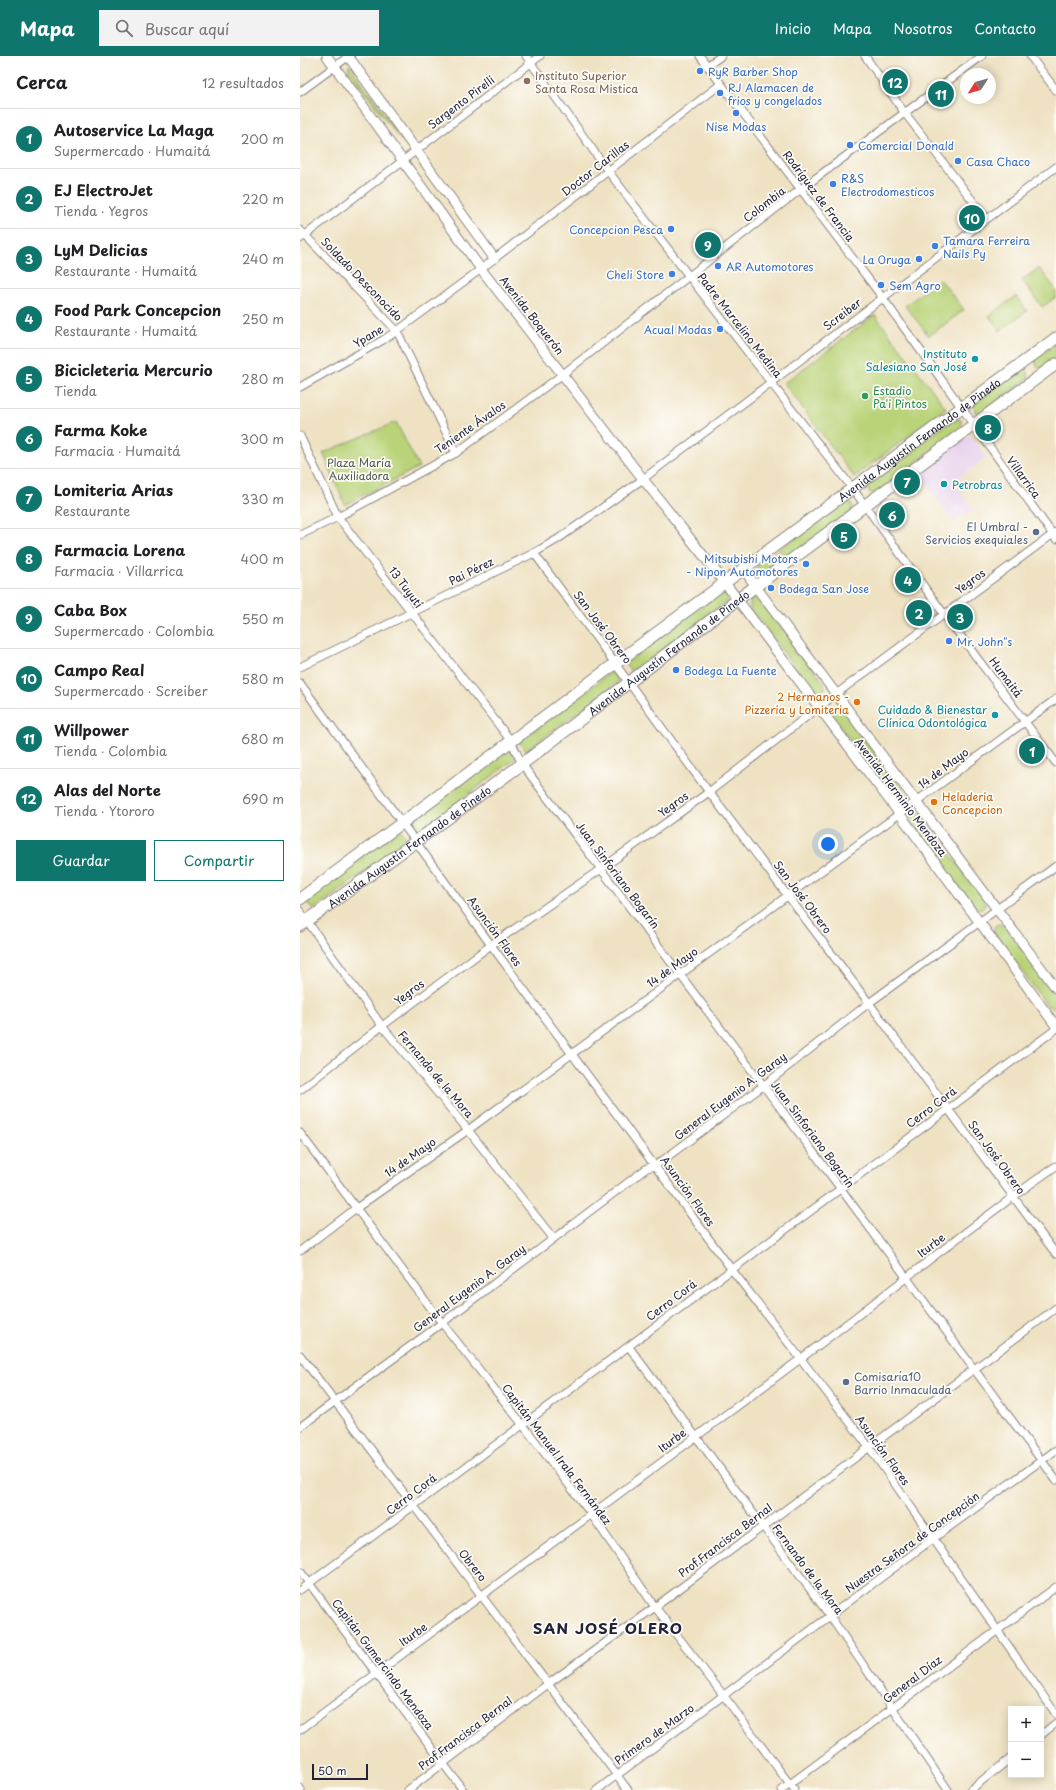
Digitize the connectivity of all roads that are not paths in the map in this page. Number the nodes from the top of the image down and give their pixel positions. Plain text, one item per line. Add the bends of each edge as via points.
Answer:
1 (327, 56) edge
2 (348, 56) edge
3 (526, 56) edge
4 (540, 56) edge
5 (700, 56) edge
6 (721, 56) edge
7 (865, 56) edge
8 (982, 56) edge
9 (1030, 56) edge
10 (531, 63) junction
11 (707, 66) junction
12 (334, 67) junction
13 (721, 84) junction
14 (1056, 90) edge
15 (300, 92) edge
16 (904, 112) junction
17 (415, 151) junction
18 (402, 161) junction
19 (1056, 166) edge
20 (608, 171) junction
21 (801, 189) junction
22 (986, 218) junction
23 (300, 230) edge
24 (303, 238) edge
25 (494, 258) junction
26 (481, 269) junction
27 (689, 277) junction
28 (882, 298) junction
29 (397, 331) junction
30 (1056, 338) edge
31 (1056, 364) edge
32 (563, 374) junction
33 (770, 382) junction
34 (300, 386) edge
35 (961, 409) junction
36 (973, 425) junction
37 (300, 436) edge
38 (456, 454) junction
39 (643, 480) junction
40 (853, 489) junction
41 (866, 506) junction
42 (338, 517) junction
43 (300, 535) edge
44 (1055, 535) edge
45 (534, 553) junction
46 (744, 569) junction
47 (725, 583) junction
48 (756, 587) junction
49 (738, 600) junction
50 (412, 613) junction
51 (944, 614) junction
52 (616, 663) junction
53 (300, 667) edge
54 (630, 681) junction
55 (300, 683) edge
56 (836, 694) junction
57 (1056, 699) edge
58 (819, 708) junction
59 (1025, 721) junction
60 (511, 741) junction
61 (1056, 763) edge
62 (522, 764) junction
63 (709, 792) junction
64 (916, 802) junction
65 (899, 813) junction
66 (402, 823) junction
67 (416, 840) junction
68 (1056, 866) edge
69 (601, 869) junction
70 (788, 896) junction
71 (300, 899) edge
72 (997, 909) junction
73 (300, 911) edge
74 (979, 922) junction
75 (304, 924) edge
76 (491, 945) junction
77 (679, 975) junction
78 (1056, 988) edge
79 (869, 1003) junction
80 (382, 1026) junction
81 (1056, 1026) edge
82 (1056, 1029) edge
83 (572, 1054) junction
84 (763, 1086) junction
85 (300, 1090) edge
86 (948, 1109) junction
87 (468, 1130) junction
88 (300, 1133) edge
89 (655, 1166) junction
90 (1056, 1166) edge
91 (841, 1189) junction
92 (1012, 1196) junction
93 (356, 1209) junction
94 (552, 1238) junction
95 (300, 1251) edge
96 (1056, 1254) edge
97 (732, 1270) junction
98 (906, 1278) junction
99 (1056, 1308) edge
100 (442, 1323) junction
101 (629, 1347) junction
102 (300, 1355) edge
103 (800, 1358) junction
104 (974, 1369) junction
105 (335, 1400) junction
106 (523, 1425) junction
107 (300, 1427) edge
108 (695, 1436) junction
109 (869, 1448) junction
110 (1056, 1450) edge
111 (1041, 1461) junction
112 (1056, 1480) edge
113 (414, 1507) junction
114 (591, 1514) junction
115 (762, 1526) junction
116 (934, 1538) junction
117 (300, 1571) edge
118 (309, 1583) junction
119 (1056, 1587) edge
120 (300, 1590) edge
121 (483, 1596) junction
122 (655, 1607) junction
123 (830, 1616) junction
124 (997, 1630) junction
125 (377, 1673) junction
126 (548, 1684) junction
127 (724, 1696) junction
128 (892, 1708) junction
129 (1056, 1714) edge
130 (1056, 1723) edge
131 (300, 1730) edge
132 (1044, 1733) edge
133 (1008, 1760) edge
134 (443, 1764) junction
135 (617, 1774) junction
136 (792, 1787) edge
137 (408, 1790) edge
138 (462, 1790) edge
139 (597, 1790) edge
140 (628, 1790) edge
141 (782, 1790) edge
142 (948, 1790) edge
143 (970, 1790) edge

1 - 12 street, Avenida Boquerón
2 - 12 street
2 - 17 street
3 - 10 street, Padre Marcelino Medina
4 - 10 street, Sargento Pirelli
5 - 11 street, Rodríguez de Francia
6 - 11 street
7 - 16 street
8 - 16 street, Colombia
9 - 14 street
10 - 17 street, Sargento Pirelli
10 - 20 street, Padre Marcelino Medina
11 - 13 street, Rodríguez de Francia
12 - 15 street
12 - 18 street, Avenida Boquerón
13 - 20 street, Doctor Carillas
13 - 21 street, Rodríguez de Francia
16 - 21 street, Colombia
16 - 22 street
17 - 18 street, Sargento Pirelli
17 - 25 street
18 - 24 street
18 - 26 street, Avenida Boquerón
19 - 22 street, Screiber
20 - 25 street, Doctor Carillas
20 - 27 street, Padre Marcelino Medina
21 - 27 street, Colombia
21 - 28 street, Rodríguez de Francia
22 - 28 street, Screiber
23 - 24 street, Soldado Desconocido
24 - 29 street, Soldado Desconocido
25 - 26 street, Doctor Carillas
26 - 29 street, Ypane
26 - 32 street, Avenida Boquerón
27 - 32 street, Colombia
27 - 33 street, Padre Marcelino Medina
28 - 33 street, Screiber
28 - 35 street, Rodríguez de Francia
29 - 34 street, Ypane
29 - 38 street, Soldado Desconocido
30 - 35 highway, Avenida Augustín Fernando de Pinedo
31 - 36 highway, Avenida Augustín Fernando de Pinedo
32 - 38 street, Teniente Ávalos
32 - 39 street, Avenida Boquerón
33 - 39 street, Screiber
33 - 40 street, Padre Marcelino Medina
35 - 36 street, Villarrica
35 - 40 highway, Avenida Augustín Fernando de Pinedo
36 - 41 highway, Avenida Augustín Fernando de Pinedo
36 - 44 street, Villarrica
37 - 42 street, 13 Tuyutí
38 - 42 street, Teniente Ávalos
39 - 45 street, Pai Pérez
39 - 47 street, Avenida Boquerón
40 - 41 street, Humaitá
40 - 46 highway, Avenida Augustín Fernando de Pinedo
41 - 48 highway, Avenida Augustín Fernando de Pinedo
41 - 51 street, Humaitá
42 - 43 street, Teniente Ávalos
42 - 50 street, 13 Tuyutí
44 - 51 street, Yegros
45 - 50 street, Pai Pérez
45 - 52 street, San José Obrero
46 - 47 highway, Avenida Augustín Fernando de Pinedo
46 - 48 street, Avenida Herminio Mendoza
47 - 49 street, Avenida Herminio Mendoza
47 - 52 highway, Avenida Augustín Fernando de Pinedo
48 - 49 highway, Avenida Augustín Fernando de Pinedo
48 - 56 street, Avenida Herminio Mendoza
49 - 54 highway, Avenida Augustín Fernando de Pinedo
49 - 58 street, Avenida Herminio Mendoza
50 - 53 street, Pai Pérez
50 - 60 street, 13 Tuyutí
51 - 56 street, Yegros
51 - 59 street, Humaitá
52 - 54 street, San José Obrero
52 - 60 highway, Avenida Augustín Fernando de Pinedo
54 - 62 highway, Avenida Augustín Fernando de Pinedo
54 - 63 street, San José Obrero
55 - 66 street, Asunción Flores
56 - 58 street, Yegros
56 - 64 street, Avenida Herminio Mendoza
57 - 59 street, 14 de Mayo
58 - 63 street, Yegros
58 - 65 street, Avenida Herminio Mendoza
59 - 61 street, Humaitá
59 - 64 street, 14 de Mayo
60 - 62 street, Juan Sinforiano Bogarín
60 - 66 highway, Avenida Augustín Fernando de Pinedo
62 - 67 highway, Avenida Augustín Fernando de Pinedo
62 - 69 street, Juan Sinforiano Bogarín
63 - 69 street, Yegros
63 - 70 street, San José Obrero
64 - 65 street, 14 de Mayo
64 - 72 street, Avenida Herminio Mendoza
65 - 70 street, 14 de Mayo
65 - 74 street, Avenida Herminio Mendoza
66 - 67 street, Asunción Flores
66 - 71 highway, Avenida Augustín Fernando de Pinedo
67 - 75 highway, Avenida Augustín Fernando de Pinedo
67 - 76 street, Asunción Flores
68 - 72 street, General Eugenio A. Garay
69 - 76 street, Yegros
69 - 77 street, Juan Sinforiano Bogarín
70 - 77 street, 14 de Mayo
70 - 79 street, San José Obrero
72 - 74 street, General Eugenio A. Garay
72 - 78 street, Avenida Herminio Mendoza
73 - 75 street, Fernando de la Mora
74 - 79 street, General Eugenio A. Garay
74 - 81 street, Avenida Herminio Mendoza
75 - 80 street, Fernando de la Mora
76 - 80 street, Yegros
76 - 83 street, Asunción Flores
77 - 83 street, 14 de Mayo
77 - 84 street, Juan Sinforiano Bogarín
79 - 84 street, General Eugenio A. Garay
79 - 86 street, San José Obrero
80 - 85 street, Yegros
80 - 87 street, Fernando de la Mora
82 - 86 street, Cerro Corá
83 - 87 street, 14 de Mayo
83 - 89 street, Asunción Flores
84 - 89 street, General Eugenio A. Garay
84 - 91 street, Juan Sinforiano Bogarín
86 - 91 street, Cerro Corá
86 - 92 street, San José Obrero
87 - 93 street, 14 de Mayo
87 - 94 street, Fernando de la Mora
88 - 93 street, Capitán Manuel Irala Fernández
89 - 94 street, General Eugenio A. Garay via 647,1168
89 - 97 street, Asunción Flores
90 - 92 street, Iturbe
91 - 97 street, Cerro Corá
91 - 98 street, Juan Sinforiano Bogarín
92 - 96 street, San José Obrero
92 - 98 street, Iturbe
93 - 95 street, 14 de Mayo
93 - 100 street, Capitán Manuel Irala Fernández
94 - 100 street, General Eugenio A. Garay
97 - 101 street, Cerro Corá
97 - 103 street, Asunción Flores
98 - 103 street, Iturbe
98 - 104 street, Juan Sinforiano Bogarín
99 - 104 street, Prof.Francisca Bernal
100 - 105 street, General Eugenio A. Garay
100 - 106 street, Capitán Manuel Irala Fernández
101 - 106 street, Cerro Corá
101 - 108 street, Fernando de la Mora
102 - 105 street, Obrero
103 - 108 street, Iturbe
103 - 109 street, Asunción Flores
104 - 109 street, Prof.Francisca Bernal
104 - 111 street, Juan Sinforiano Bogarín
105 - 107 street, General Eugenio A. Garay
105 - 113 street, Obrero
106 - 113 street, Cerro Corá
106 - 114 street, Capitán Manuel Irala Fernández
108 - 114 street, Iturbe
108 - 115 street, Fernando de la Mora
109 - 115 street, Prof.Francisca Bernal
109 - 116 street, Asunción Flores
110 - 111 street, Nuestra Señora de Concepción
111 - 112 street, Juan Sinforiano Bogarín
111 - 116 street, Nuestra Señora de Concepción
113 - 118 street, Cerro Corá
113 - 121 street, Obrero
114 - 121 street, Iturbe
114 - 122 street, Capitán Manuel Irala Fernández
115 - 122 street, Prof.Francisca Bernal
115 - 123 street, Fernando de la Mora
116 - 123 street, Nuestra Señora de Concepción
116 - 124 street, Asunción Flores
117 - 118 street, Capitán Gumercindo Mendoza
118 - 120 street, Cerro Corá
118 - 125 street, Capitán Gumercindo Mendoza
119 - 124 street, General Díaz
121 - 125 street, Iturbe
121 - 126 street, Obrero
122 - 126 street, Prof.Francisca Bernal
122 - 127 street, Capitán Manuel Irala Fernández
123 - 127 street, Nuestra Señora de Concepción
123 - 128 street, Fernando de la Mora
124 - 128 street, General Díaz
124 - 129 street, Asunción Flores
125 - 131 street, Iturbe
125 - 134 street, Capitán Gumercindo Mendoza
126 - 134 street, Prof.Francisca Bernal
126 - 135 street, Obrero
127 - 135 street, Primero de Marzo
127 - 136 street, Capitán Manuel Irala Fernández
128 - 136 street, General Díaz
128 - 142 street, Fernando de la Mora
130 - 132 street
133 - 143 street
134 - 137 street, Prof.Francisca Bernal
134 - 138 street, Capitán Gumercindo Mendoza
135 - 139 street, Primero de Marzo
135 - 140 street, Obrero
136 - 141 street, General Díaz

